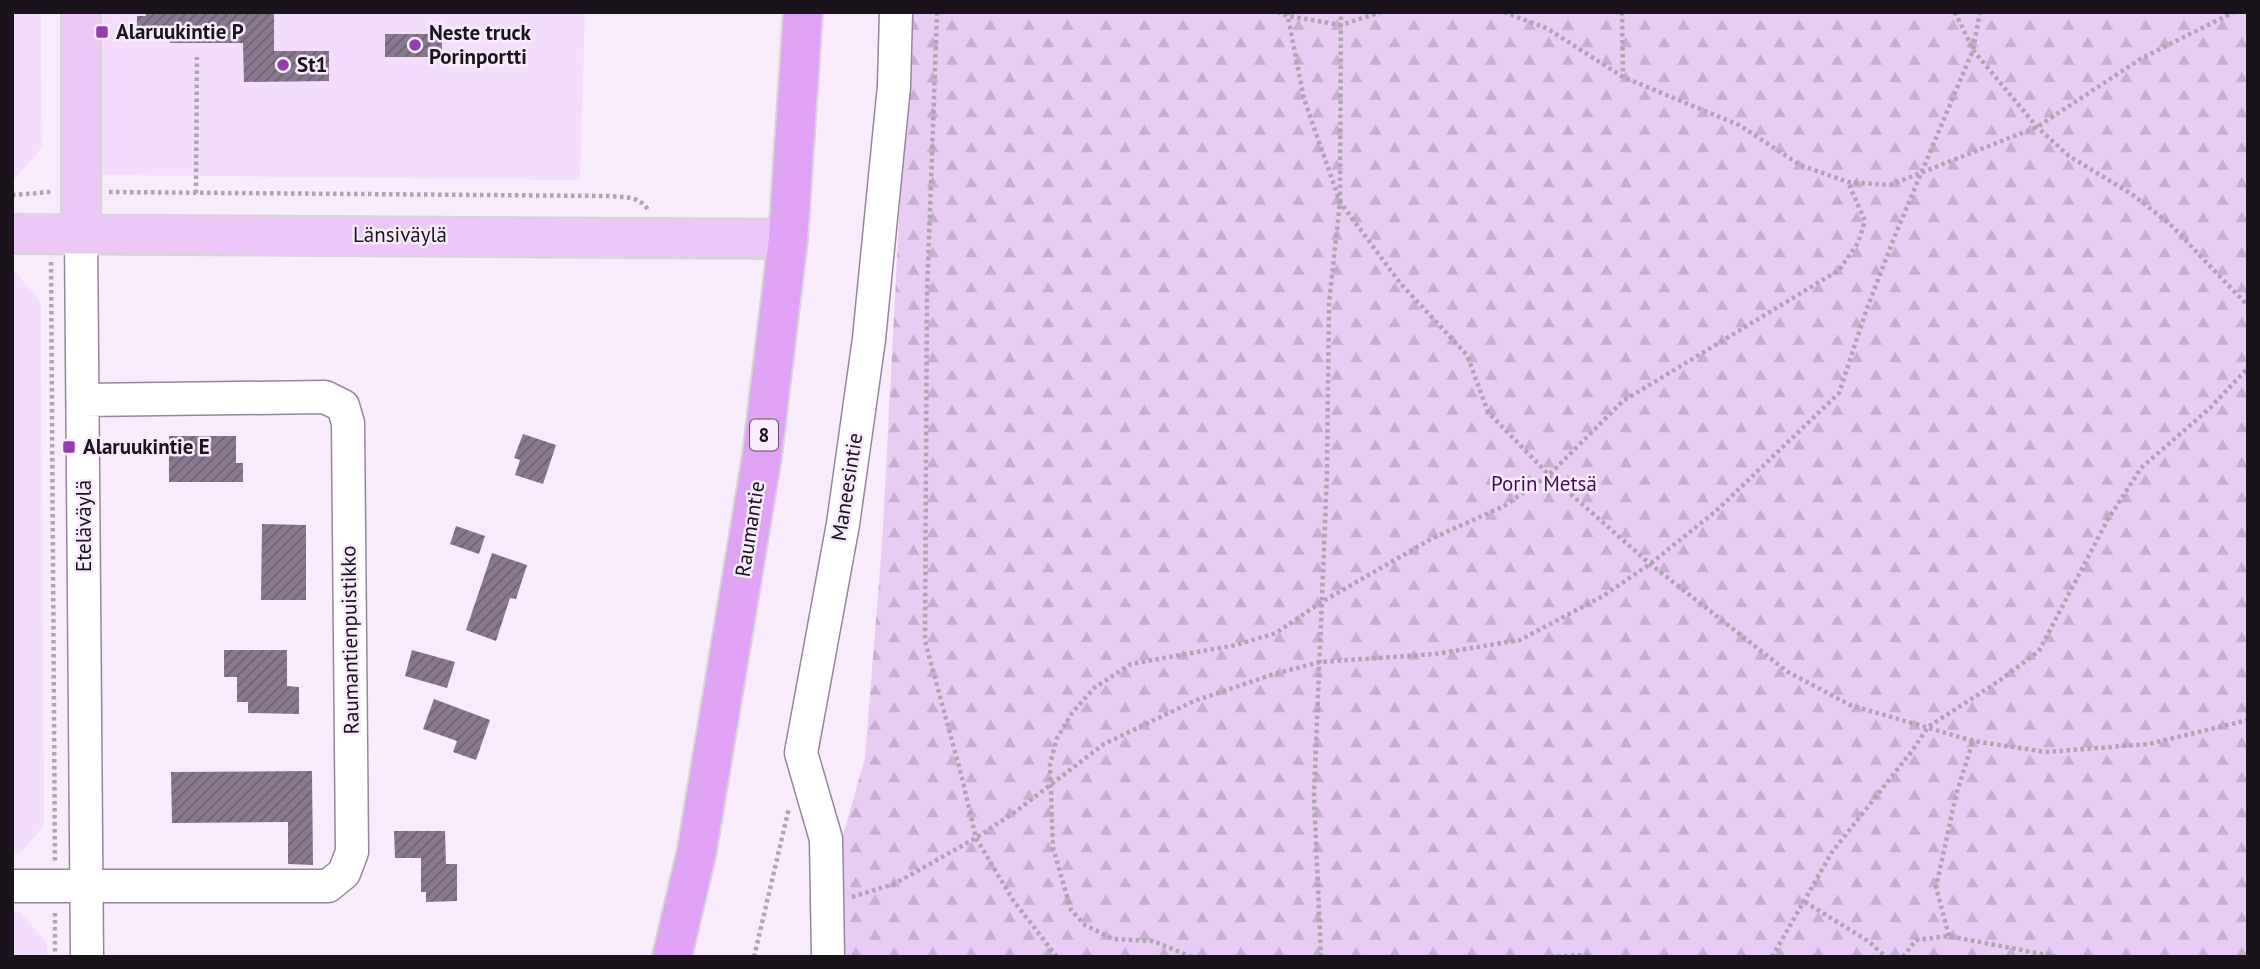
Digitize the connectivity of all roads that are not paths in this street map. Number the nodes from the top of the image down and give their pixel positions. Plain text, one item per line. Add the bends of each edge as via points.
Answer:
1 (80, 12) edge
2 (803, 12) edge
3 (896, 12) edge
4 (12, 234) edge
5 (66, 234) junction
6 (788, 239) junction
7 (83, 400) junction
8 (12, 886) edge
9 (70, 886) junction
10 (87, 957) edge
11 (672, 957) edge
12 (828, 957) edge

1 - 5 main road, Eteläväylä via 82,192
2 - 6 highway, Raumantie / 8
3 - 12 street, Maneesintie via 894,86 869,339 843,524 801,753 826,839
4 - 5 main road, Länsiväylä
5 - 6 main road, Länsiväylä
5 - 7 street, Eteläväylä
6 - 11 highway, Raumantie / 8 via 741,589 697,850
7 - 9 street, Eteläväylä
7 - 9 street, Raumantienpuistikko via 325,397 342,406 348,423 352,852 344,873 328,886
8 - 9 street, Raumantienpuistikko
9 - 10 street, Eteläväylä

